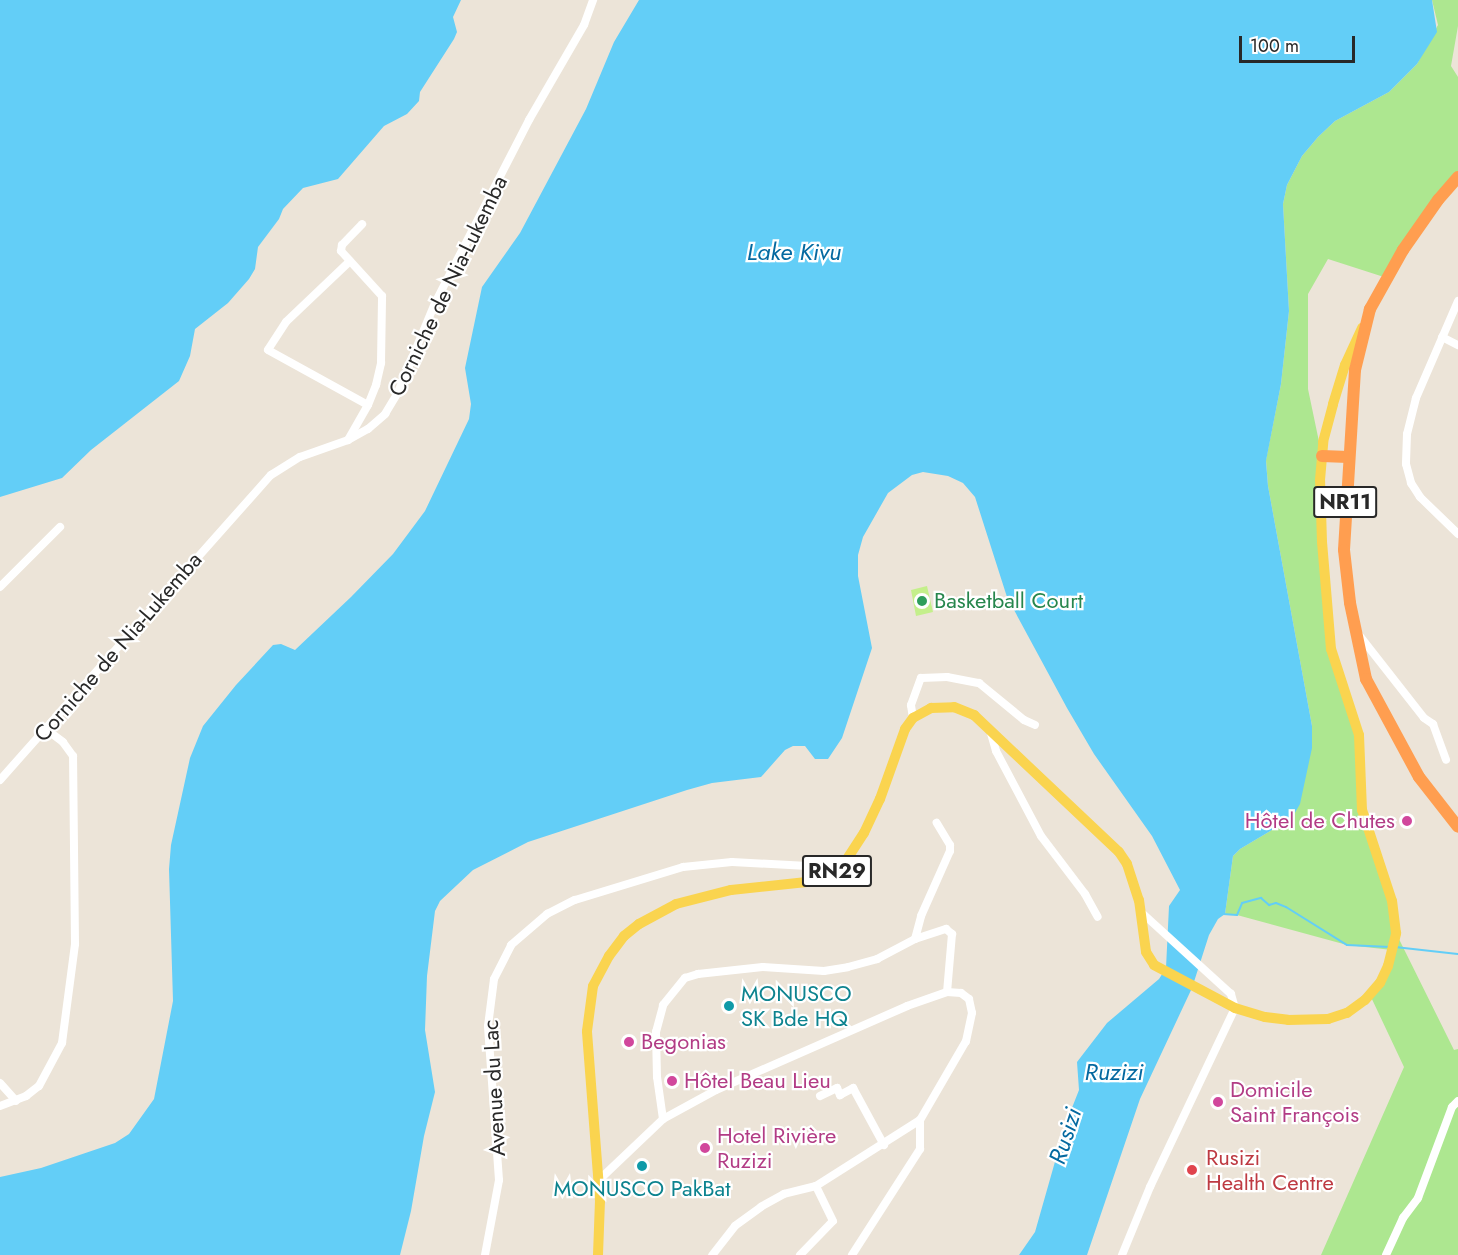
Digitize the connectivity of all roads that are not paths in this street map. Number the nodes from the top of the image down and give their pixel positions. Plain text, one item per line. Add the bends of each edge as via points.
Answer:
1 (593, 0) edge
2 (1458, 177) edge
3 (362, 224) dead end
4 (350, 261) junction
5 (1458, 301) edge
6 (1370, 309) junction
7 (1442, 337) junction
8 (1458, 345) edge
9 (368, 405) junction
10 (348, 440) junction
11 (1322, 456) junction
12 (1348, 457) junction
13 (60, 527) dead end
14 (1458, 534) edge
15 (0, 587) edge
16 (1354, 629) junction
17 (913, 718) junction
18 (1035, 725) dead end
19 (46, 729) junction
20 (990, 729) junction
21 (1446, 760) dead end
22 (0, 780) edge
23 (937, 823) dead end
24 (1458, 827) edge
25 (833, 875) junction
26 (1143, 914) junction
27 (1098, 917) dead end
28 (915, 939) junction
29 (947, 992) junction
30 (1235, 1008) junction
31 (0, 1083) edge
32 (820, 1096) dead end
33 (16, 1101) junction
34 (1458, 1101) edge
35 (0, 1106) edge
36 (663, 1119) junction
37 (920, 1120) junction
38 (884, 1145) junction
39 (599, 1180) junction
40 (816, 1186) junction
41 (485, 1255) edge
42 (598, 1255) edge
43 (712, 1255) edge
44 (800, 1255) edge
45 (854, 1255) edge
46 (1122, 1255) edge
47 (1386, 1255) edge

1 - 10 street, Corniche de Nia-Lukemba via 584,25 529,120 435,303 398,392 385,414
2 - 6 highway, NR11 via 1403,250
3 - 4 street via 342,245 342,254
4 - 9 street via 379,291 383,304 381,363
4 - 9 street via 286,322 268,350
5 - 7 street
6 - 11 main road via 1345,365
6 - 12 highway, NR11 via 1355,370
7 - 8 street
7 - 14 street via 1416,398 1407,434 1406,464 1420,497
9 - 10 street
10 - 19 street, Corniche de Nia-Lukemba via 300,457 271,475
11 - 12 highway
11 - 30 main road via 1322,542 1331,649 1359,735 1362,810 1392,901 1396,933 1380,983 1347,1013 1328,1019 1288,1020
12 - 16 highway, NR11 via 1344,550
13 - 15 street
16 - 21 street via 1432,724
16 - 24 highway, NR11 via 1366,679 1419,777
17 - 18 street via 911,705 921,678 947,677 979,683
17 - 20 main road via 931,708 954,707 966,710
17 - 25 main road, RN29 via 858,845
19 - 22 street, Corniche de Nia-Lukemba
19 - 33 street via 73,756 75,944 62,1043 39,1086
20 - 26 main road via 1119,852 1127,864
20 - 27 street via 996,751 1022,803
23 - 28 street via 950,851
25 - 39 main road, RN29 via 807,882 731,890 676,904 624,936 593,986 586,1031
25 - 41 street, Avenue du Lac via 817,867 732,862 660,872 575,900 547,914 511,945 494,979 488,1026 499,1180
26 - 30 street via 1223,986 1234,999
26 - 30 main road via 1146,952 1154,965
28 - 29 street via 943,930 952,934
28 - 36 street via 877,959 831,970 763,967 685,978 663,1005 656,1032
29 - 36 street via 802,1051
29 - 37 street via 961,993 969,999 970,1025 966,1041
30 - 46 street
31 - 33 street
32 - 38 street via 837,1088 840,1095 853,1088
33 - 35 street
34 - 47 street via 1452,1107 1418,1198 1403,1218
36 - 39 street
37 - 38 street
37 - 45 street via 920,1149
38 - 40 street
39 - 42 main road, RN29
40 - 43 street via 784,1194 761,1207 735,1226
40 - 44 street via 833,1221

